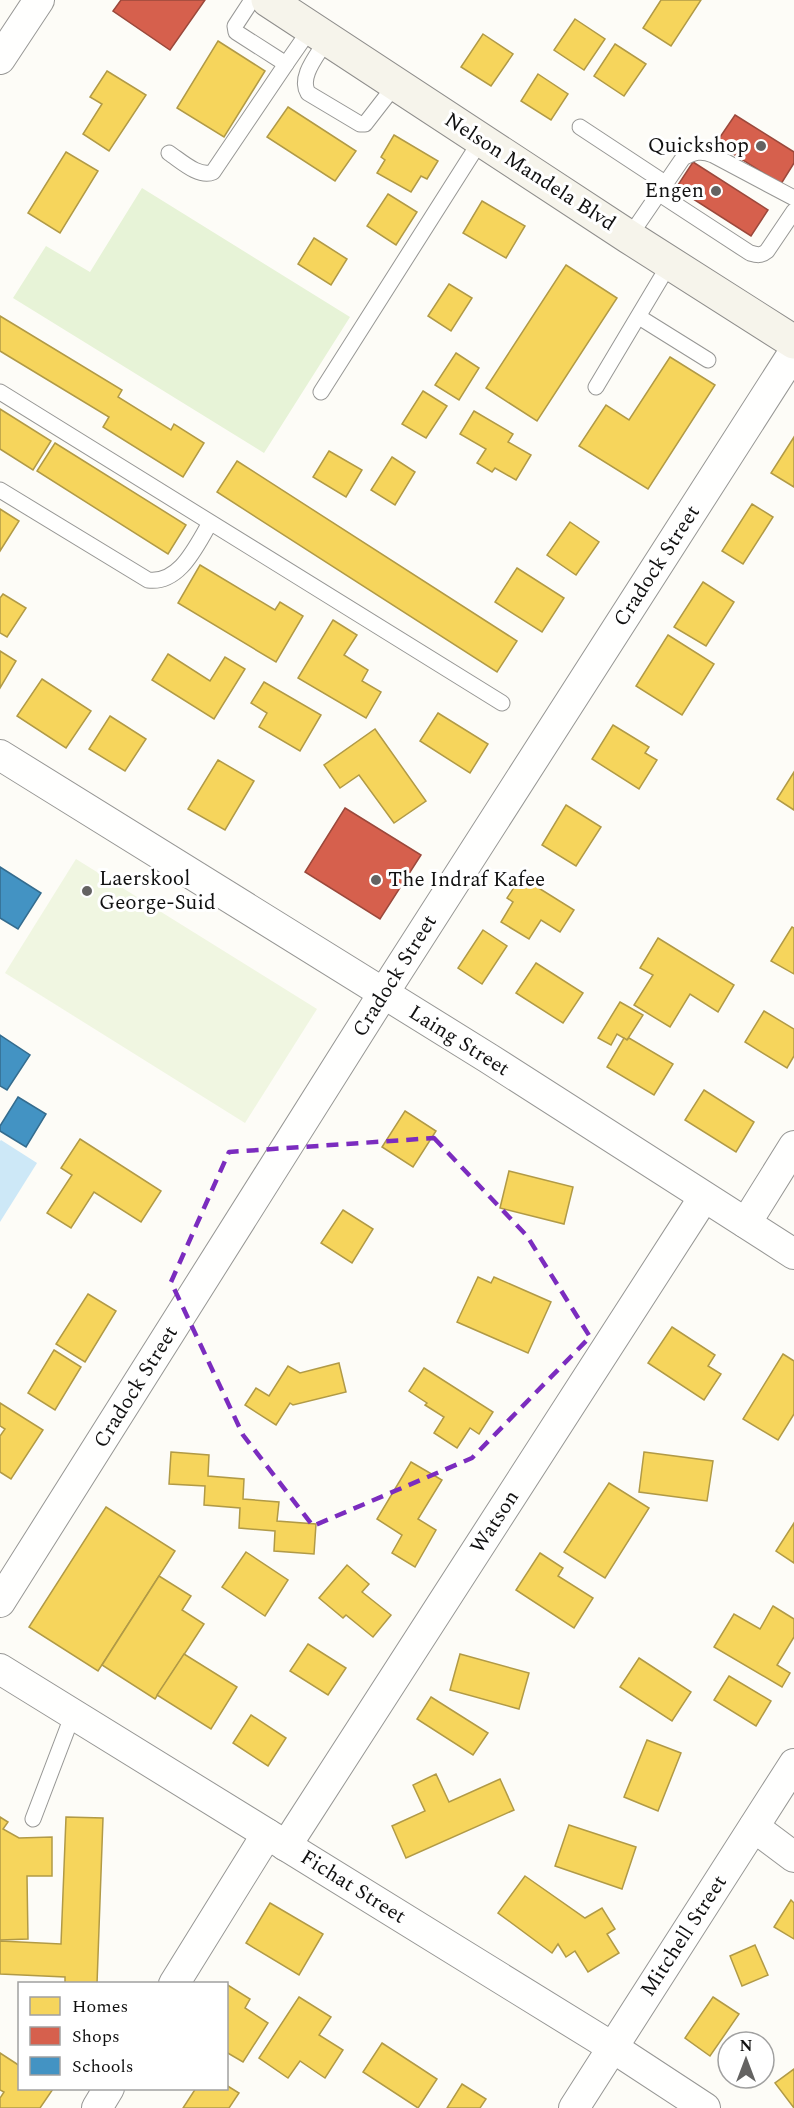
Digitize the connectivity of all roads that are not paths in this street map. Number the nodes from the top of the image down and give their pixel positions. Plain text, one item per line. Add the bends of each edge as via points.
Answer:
1 (39, 0) edge
2 (252, 0) edge
3 (268, 0) edge
4 (319, 34) junction
5 (0, 59) edge
6 (286, 64) junction
7 (396, 84) junction
8 (580, 127) dead end
9 (481, 140) junction
10 (169, 153) dead end
11 (662, 188) junction
12 (794, 198) edge
13 (794, 211) edge
14 (629, 237) junction
15 (670, 263) junction
16 (639, 317) junction
17 (794, 342) edge
18 (794, 352) edge
19 (708, 360) dead end
20 (596, 387) dead end
21 (0, 392) edge
22 (321, 392) dead end
23 (0, 490) edge
24 (210, 523) junction
25 (502, 703) dead end
26 (0, 755) edge
27 (383, 994) junction
28 (794, 1146) edge
29 (704, 1197) junction
30 (746, 1223) junction
31 (794, 1254) edge
32 (0, 1602) edge
33 (0, 1669) edge
34 (73, 1714) junction
35 (794, 1764) edge
36 (33, 1819) dead end
37 (754, 1827) junction
38 (277, 1840) junction
39 (794, 1857) edge
40 (175, 1982) edge
41 (612, 2047) junction
42 (108, 2090) edge
43 (97, 2108) edge
44 (574, 2108) edge
45 (705, 2108) edge

1 - 5 street
2 - 6 lane via 235,26 236,32
3 - 4 street, Nelson Mandela Blvd
4 - 6 lane
4 - 7 street, Nelson Mandela Blvd
4 - 7 lane via 305,78 308,93 365,124
6 - 10 lane via 213,172 199,172
7 - 9 street, Nelson Mandela Blvd
8 - 11 lane
9 - 14 street, Nelson Mandela Blvd
9 - 22 lane
11 - 12 lane via 683,158 704,151
11 - 13 lane via 757,255 767,251
11 - 14 lane
14 - 15 street, Nelson Mandela Blvd
15 - 16 lane
15 - 17 street, Nelson Mandela Blvd
16 - 19 lane
16 - 20 lane
18 - 27 street, Cradock Street
21 - 24 lane
23 - 24 lane via 148,580 163,580 181,567
24 - 25 lane
26 - 27 street, Laing Street
27 - 29 street, Laing Street
27 - 32 street, Cradock Street
28 - 30 street
29 - 30 street, Laing Street
29 - 38 street, Watson
30 - 31 street, Laing Street
33 - 34 street, Fichat Street
34 - 36 lane
34 - 38 street, Fichat Street
35 - 37 street, Mitchell Street
37 - 39 street
37 - 41 street, Mitchell Street
38 - 40 street, Watson
38 - 41 street, Fichat Street
41 - 44 street, Mitchell Street
41 - 45 street, Fichat Street
42 - 43 street

